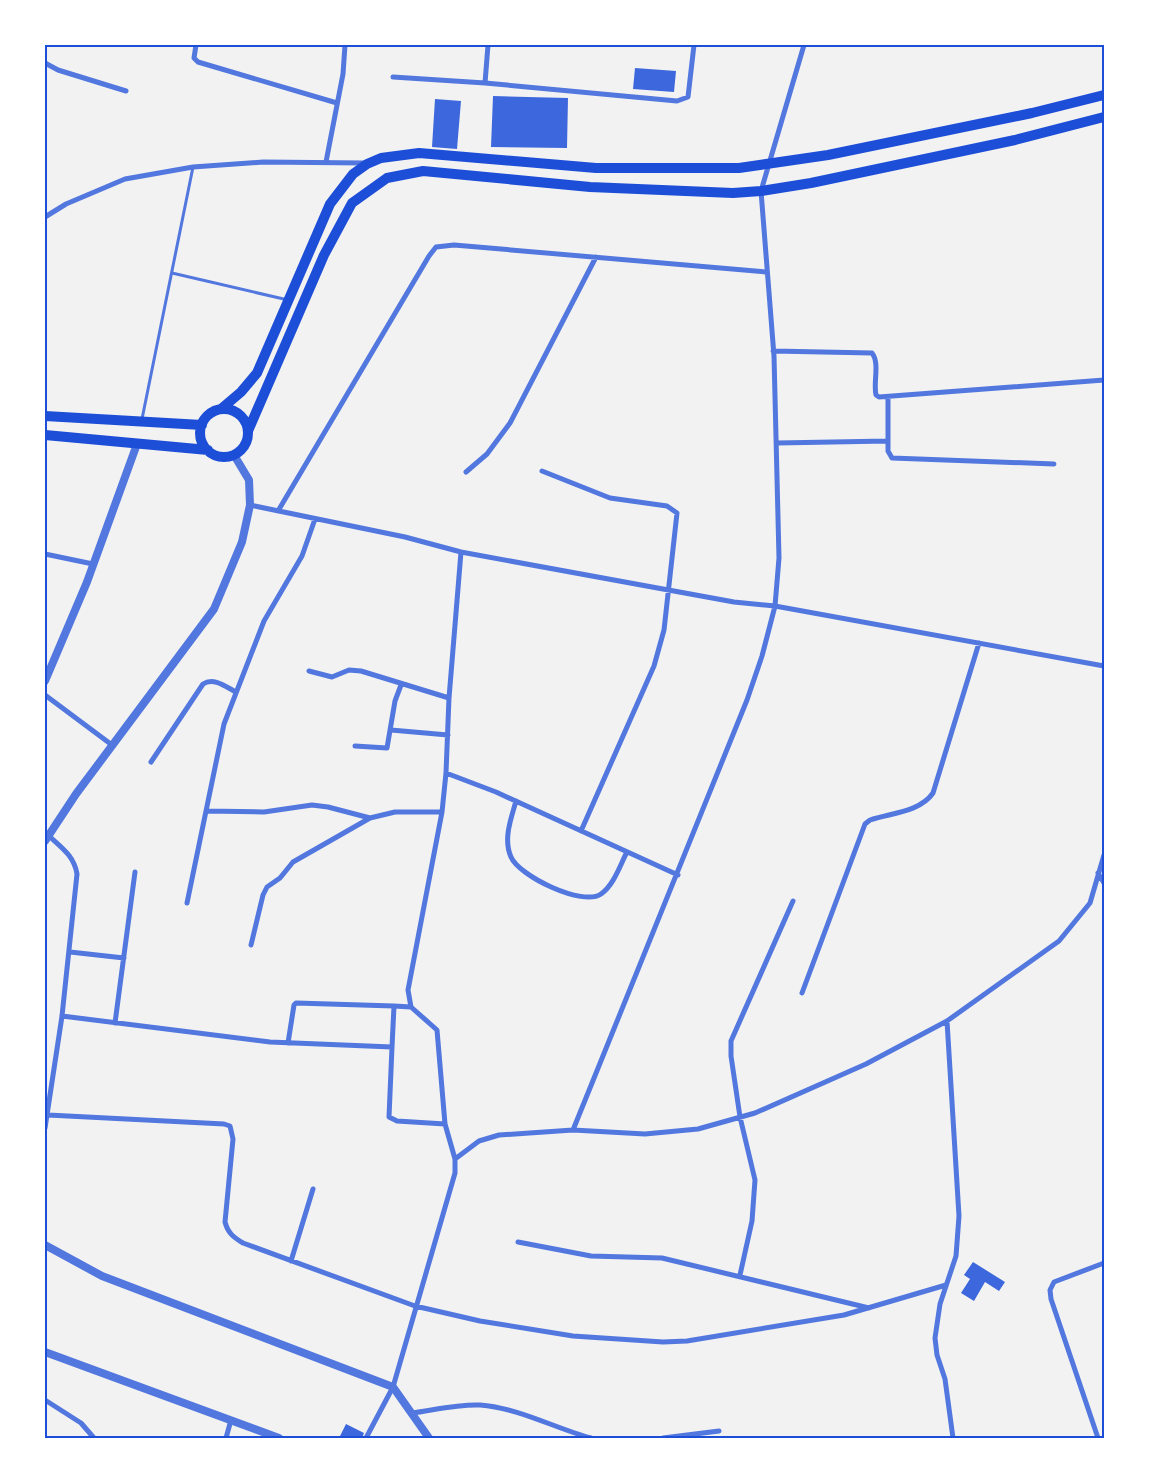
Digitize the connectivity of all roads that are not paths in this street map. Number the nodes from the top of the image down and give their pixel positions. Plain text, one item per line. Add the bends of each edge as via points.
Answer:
1 (196, 45) edge
2 (345, 45) edge
3 (488, 45) edge
4 (694, 45) edge
5 (804, 45) edge
6 (45, 63) edge
7 (393, 77) dead end
8 (485, 83) junction
9 (126, 91) dead end
10 (1104, 96) edge
11 (337, 103) junction
12 (1104, 117) edge
13 (326, 162) junction
14 (768, 163) junction
15 (367, 164) junction
16 (193, 167) junction
17 (761, 191) junction
18 (45, 217) edge
19 (596, 257) junction
20 (766, 272) junction
21 (172, 273) junction
22 (288, 300) junction
23 (773, 351) junction
24 (1104, 380) edge
25 (888, 397) junction
26 (221, 409) junction
27 (45, 416) edge
28 (142, 421) junction
29 (202, 425) junction
30 (248, 431) junction
31 (45, 435) edge
32 (888, 441) junction
33 (777, 443) junction
34 (136, 444) junction
35 (208, 450) junction
36 (234, 454) junction
37 (1054, 464) dead end
38 (542, 471) dead end
39 (466, 472) dead end
40 (250, 505) junction
41 (278, 511) junction
42 (315, 519) junction
43 (461, 552) junction
44 (45, 554) edge
45 (93, 564) junction
46 (670, 590) junction
47 (775, 606) junction
48 (979, 643) junction
49 (1104, 666) edge
50 (308, 671) dead end
51 (45, 681) edge
52 (401, 685) junction
53 (236, 692) junction
54 (45, 694) edge
55 (450, 698) junction
56 (391, 730) junction
57 (448, 735) junction
58 (112, 745) junction
59 (355, 746) dead end
60 (151, 762) dead end
61 (446, 773) junction
62 (516, 801) junction
63 (206, 811) junction
64 (442, 812) junction
65 (370, 818) junction
66 (581, 831) junction
67 (47, 838) edge
68 (627, 852) junction
69 (1104, 855) edge
70 (135, 872) dead end
71 (1098, 873) junction
72 (678, 875) junction
73 (1104, 883) edge
74 (793, 900) dead end
75 (187, 903) dead end
76 (251, 945) dead end
77 (70, 952) junction
78 (124, 958) junction
79 (802, 993) dead end
80 (394, 1006) junction
81 (411, 1007) junction
82 (62, 1016) junction
83 (947, 1021) junction
84 (115, 1023) junction
85 (288, 1043) junction
86 (392, 1047) junction
87 (47, 1105) edge
88 (48, 1115) junction
89 (740, 1117) junction
90 (445, 1124) junction
91 (45, 1128) edge
92 (573, 1130) junction
93 (455, 1159) junction
94 (313, 1189) dead end
95 (518, 1242) dead end
96 (45, 1246) edge
97 (291, 1261) junction
98 (1104, 1263) edge
99 (740, 1275) junction
100 (946, 1285) junction
101 (415, 1306) junction
102 (872, 1309) junction
103 (45, 1352) edge
104 (393, 1387) junction
105 (45, 1400) edge
106 (412, 1413) junction
107 (231, 1420) junction
108 (718, 1432) dead end
109 (94, 1438) edge
110 (226, 1438) edge
111 (279, 1438) edge
112 (366, 1438) edge
113 (430, 1438) edge
114 (591, 1438) edge
115 (663, 1438) edge
116 (953, 1438) edge
117 (1098, 1438) edge

1 - 11 street via 194,58 198,62
2 - 11 street
3 - 8 street
4 - 8 street via 690,90 683,100
5 - 14 street
6 - 9 street
7 - 8 street
10 - 14 main road via 828,155
11 - 13 street
12 - 17 main road via 1006,142
13 - 15 street
13 - 16 street
14 - 15 main road via 703,170 596,168 419,153 381,158
14 - 17 street
15 - 22 main road via 353,174 330,204
16 - 18 street via 125,179 66,204
16 - 21 lane
17 - 20 street
17 - 30 main road via 590,187 423,171 387,178 352,203 324,255
19 - 20 street
19 - 39 street via 510,423 487,454
19 - 41 street via 454,245 436,247
20 - 23 street
21 - 22 lane
21 - 28 lane
22 - 26 main road via 257,373
23 - 25 street via 872,353 876,395
23 - 33 street
24 - 25 street
25 - 32 street
26 - 29 main road via 207,416
26 - 30 main road via 239,414
27 - 28 main road
28 - 29 main road
29 - 35 main road via 202,443
30 - 36 main road via 246,441
31 - 34 main road
32 - 33 street
32 - 37 street via 890,455 896,459
33 - 47 street via 779,548
34 - 35 main road
34 - 45 street
35 - 36 main road via 216,455
36 - 40 street via 248,480
38 - 46 street via 610,498 672,509 677,513
40 - 41 street
40 - 58 street via 242,542 214,609
41 - 42 street
42 - 43 street via 405,536
42 - 53 street via 302,556 264,621
43 - 46 street
43 - 55 street
44 - 45 street
45 - 51 street
46 - 47 street
46 - 66 street via 654,666
47 - 48 street
47 - 72 street via 747,700
48 - 49 street
48 - 79 street via 934,793 928,802 917,807 865,824
50 - 52 street via 332,677 349,670 361,671
52 - 55 street
52 - 56 street
53 - 60 street via 211,680 203,684
53 - 63 street via 224,724
54 - 58 street
55 - 57 street
56 - 57 street
56 - 59 street via 387,748
57 - 61 street
58 - 67 street
61 - 62 street
61 - 64 street
62 - 66 street
62 - 68 street via 508,830 508,845 515,865 566,893 600,896 608,888
63 - 65 street via 264,812 312,805 328,806
63 - 75 street
64 - 65 street via 395,812
64 - 81 street via 408,990
65 - 76 street via 293,862 280,878 267,887
66 - 68 street
67 - 77 street via 75,862 77,887
68 - 72 street
69 - 71 street
70 - 78 street
71 - 73 street
71 - 83 street via 1090,903 1060,941
72 - 92 street
74 - 89 street via 731,1041
77 - 78 street
77 - 82 street
78 - 84 street
80 - 81 street
80 - 85 street via 296,1003
80 - 86 street
81 - 90 street via 437,1030
82 - 84 street
82 - 87 street
83 - 89 street via 866,1064
83 - 100 street via 960,1216 956,1256
84 - 85 street
85 - 86 street
86 - 90 street via 389,1117 397,1121
87 - 88 street
88 - 91 street
88 - 97 street via 230,1126 233,1139 225,1222 228,1231 243,1243
89 - 92 street via 698,1129 645,1134
89 - 99 street via 755,1180 755,1198
90 - 93 street
92 - 93 street via 486,1138
93 - 101 street via 453,1188
94 - 97 street
95 - 99 street via 591,1256 662,1258
96 - 104 street via 102,1276
97 - 101 street
98 - 117 street via 1054,1282 1050,1290
99 - 102 street
100 - 102 street
100 - 116 street via 935,1338 945,1379
101 - 102 street via 565,1335 662,1342 707,1339
101 - 104 street
103 - 107 street
104 - 106 street
104 - 112 street
105 - 109 street via 81,1423
106 - 113 street
106 - 114 street via 464,1406 494,1407
107 - 110 street
107 - 111 street
108 - 115 street

